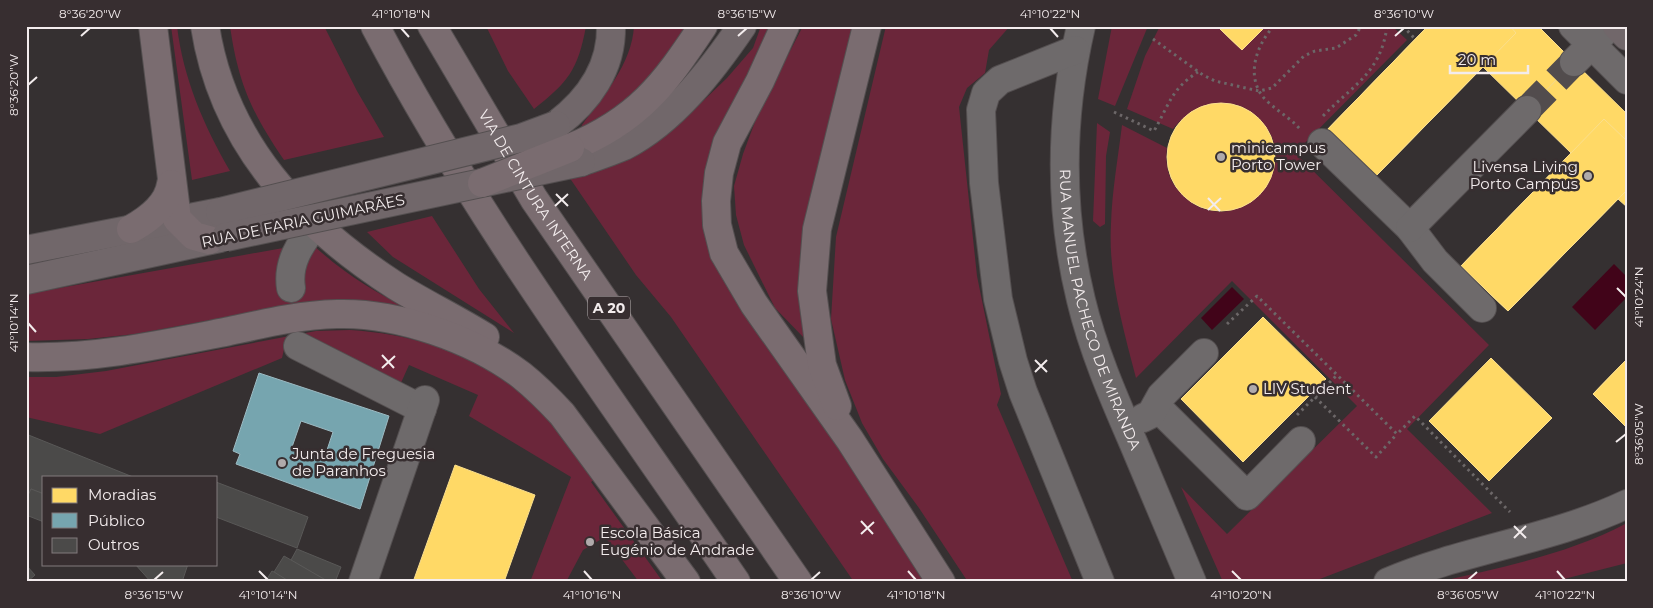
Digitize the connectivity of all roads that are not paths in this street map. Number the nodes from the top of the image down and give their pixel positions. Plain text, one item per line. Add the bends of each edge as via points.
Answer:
1 (153, 26) edge
2 (205, 26) edge
3 (375, 26) edge
4 (432, 26) edge
5 (611, 26) edge
6 (703, 26) edge
7 (742, 26) edge
8 (785, 26) edge
9 (867, 26) edge
10 (1617, 26) edge
11 (1627, 36) edge
12 (1078, 38) edge
13 (1587, 40) edge
14 (1627, 80) edge
15 (1527, 110) tunnel mouth
16 (1315, 134) road end
17 (575, 155) junction
18 (481, 183) joint
19 (172, 184) junction
20 (177, 219) junction
21 (314, 225) junction
22 (131, 228) junction
23 (1410, 228) junction
24 (219, 230) junction
25 (26, 250) edge
26 (26, 280) edge
27 (291, 288) dead end
28 (1482, 308) dead end
29 (298, 346) dead end
30 (1204, 354) dead end
31 (26, 357) edge
32 (1156, 406) junction
33 (1126, 426) junction
34 (1298, 429) road end
35 (850, 440) junction
36 (1627, 504) edge
37 (363, 582) edge
38 (686, 582) edge
39 (703, 582) edge
40 (736, 582) edge
41 (798, 582) edge
42 (941, 582) edge
43 (1100, 582) edge
44 (1192, 582) edge
45 (1388, 582) edge

1 - 19 highway
2 - 21 highway via 215,76 242,132 273,180
3 - 40 highway via 425,118 497,233
4 - 41 highway, VIA DE CINTURA INTERNA / A 20 via 534,199
5 - 24 main road, RUA DE FARIA GUIMARÃES, bridge via 608,58 589,95 556,125
6 - 17 highway via 664,82 647,100
7 - 17 main road via 708,74 658,121 624,146
8 - 35 highway via 727,143 719,173 717,225 724,253 754,304
9 - 35 highway via 817,229 812,291 822,365
10 - 11 main road
12 - 33 street, RUA MANUEL PACHECO DE MIRANDA via 1068,96 1066,205 1079,292 1090,334
12 - 43 street via 995,83 982,100 982,134 993,268 1013,361
13 - 14 street
15 - 23 street
16 - 23 street
17 - 18 highway, bridge
18 - 24 main road, RUA DE FARIA GUIMARÃES, bridge
19 - 20 highway
19 - 22 highway via 151,217
20 - 22 main road, RUA DE FARIA GUIMARÃES
20 - 24 main road, RUA DE FARIA GUIMARÃES
21 - 27 street via 294,258 290,269
21 - 39 highway via 397,286 486,337 544,378 587,426
22 - 25 main road, RUA DE FARIA GUIMARÃES
23 - 28 street via 1435,261
24 - 26 main road, RUA DE FARIA GUIMARÃES
29 - 37 street via 424,405
30 - 32 street via 1161,396
31 - 38 highway via 60,358 106,353 305,316 339,314 402,322 439,334 488,354 541,392 562,414
32 - 33 street via 1151,414
32 - 34 street via 1247,496
33 - 44 street, RUA MANUEL PACHECO DE MIRANDA
35 - 42 highway
36 - 45 street via 1572,526

